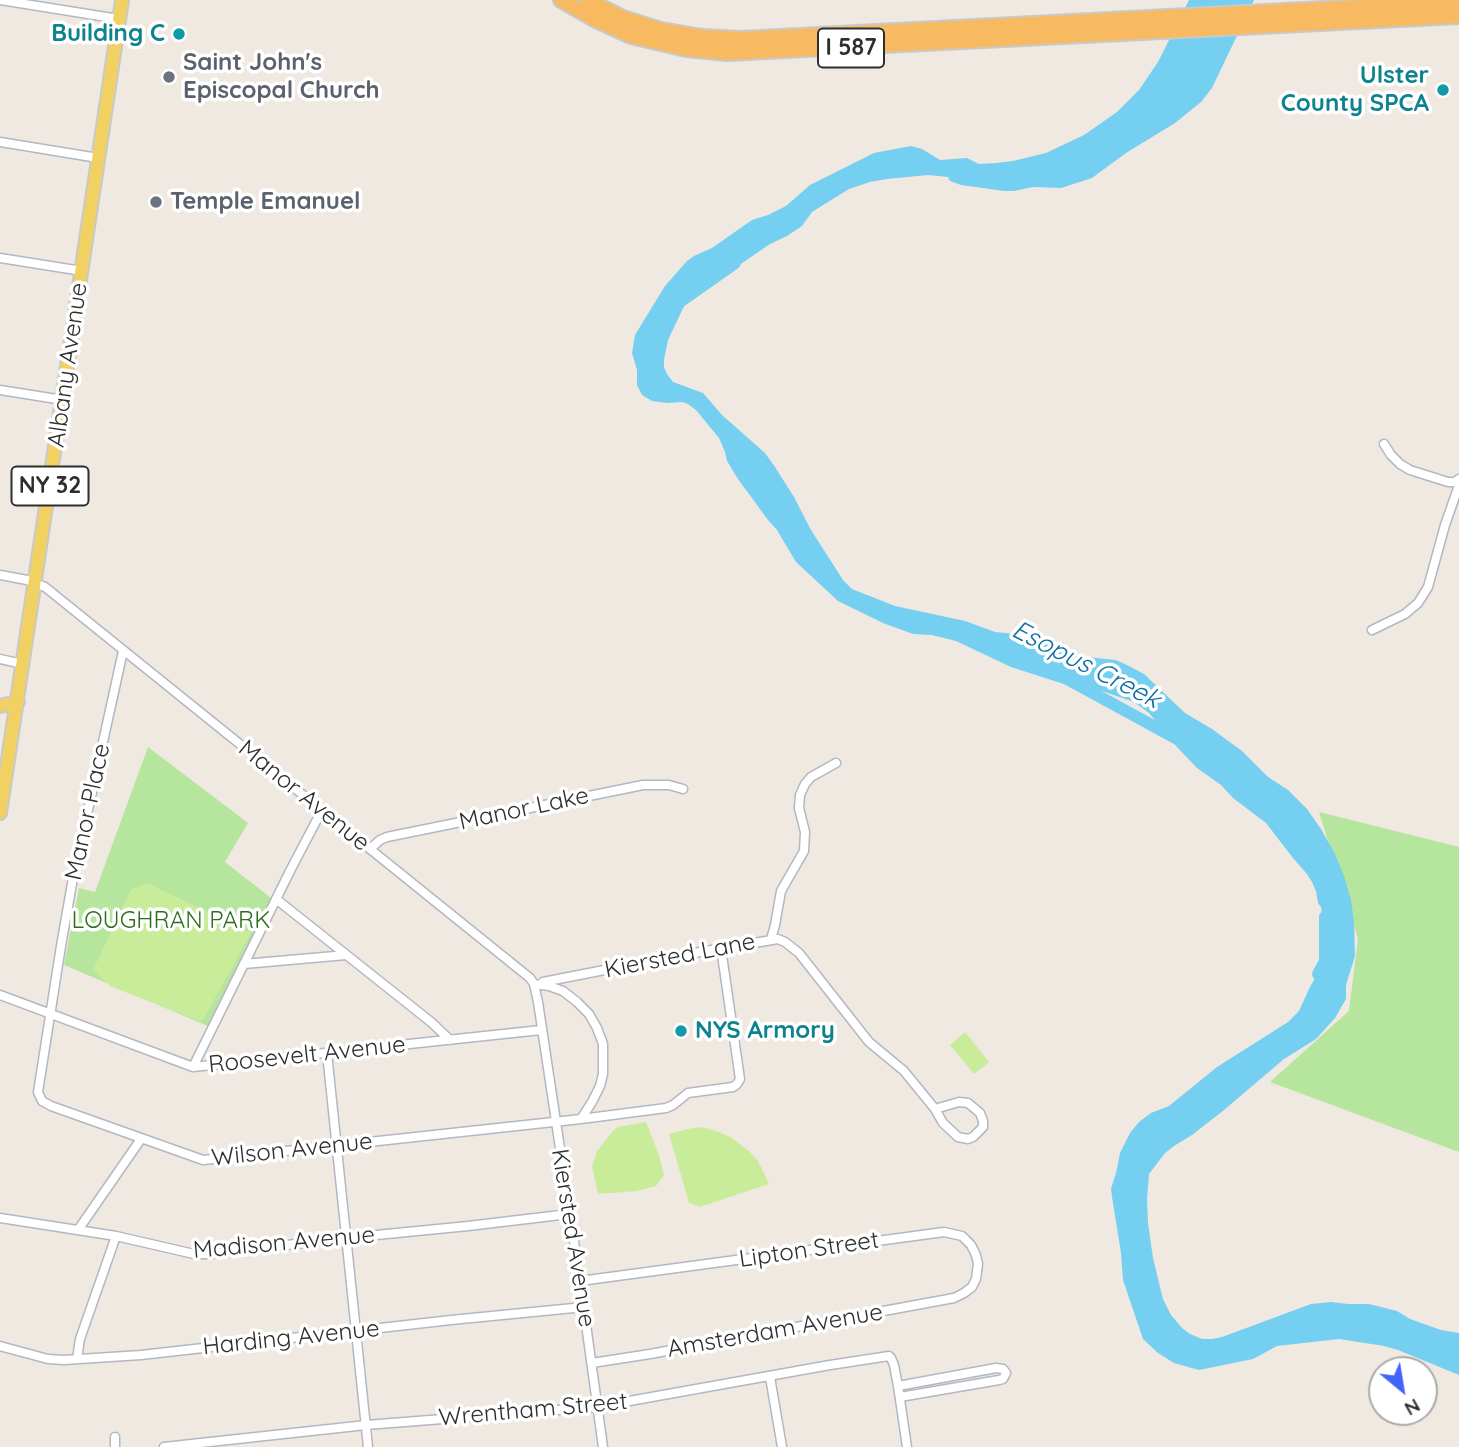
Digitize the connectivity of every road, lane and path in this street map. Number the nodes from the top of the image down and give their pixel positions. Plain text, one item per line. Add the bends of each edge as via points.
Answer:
1 (0, 0) edge
2 (122, 0) edge
3 (561, 0) edge
4 (587, 0) edge
5 (1459, 2) edge
6 (1459, 16) edge
7 (119, 19) junction
8 (0, 142) edge
9 (98, 158) junction
10 (0, 258) edge
11 (82, 271) junction
12 (0, 390) edge
13 (62, 400) junction
14 (1384, 444) dead end
15 (1459, 479) edge
16 (1459, 485) edge
17 (0, 575) edge
18 (35, 582) junction
19 (1372, 630) dead end
20 (123, 651) junction
21 (0, 659) edge
22 (23, 664) junction
23 (18, 702) junction
24 (0, 706) edge
25 (835, 763) dead end
26 (682, 789) dead end
27 (322, 810) junction
28 (0, 813) edge
29 (370, 849) junction
30 (276, 899) junction
31 (771, 939) junction
32 (721, 948) junction
33 (346, 955) junction
34 (244, 964) junction
35 (534, 984) junction
36 (0, 995) edge
37 (51, 1015) junction
38 (541, 1030) junction
39 (450, 1040) junction
40 (327, 1053) junction
41 (193, 1067) junction
42 (40, 1097) joint
43 (936, 1109) junction
44 (581, 1119) junction
45 (555, 1122) junction
46 (141, 1139) junction
47 (336, 1146) junction
48 (569, 1214) junction
49 (0, 1219) edge
50 (78, 1230) junction
51 (116, 1237) junction
52 (346, 1238) junction
53 (580, 1281) junction
54 (957, 1297) joint
55 (584, 1307) junction
56 (356, 1331) junction
57 (0, 1346) edge
58 (77, 1359) junction
59 (592, 1363) junction
60 (770, 1377) junction
61 (898, 1386) junction
62 (900, 1397) junction
63 (596, 1408) junction
64 (366, 1425) junction
65 (225, 1444) edge
66 (164, 1447) edge
67 (368, 1447) edge
68 (603, 1447) edge
69 (782, 1447) edge
70 (907, 1447) edge

1 - 7 street
2 - 7 main road, Albany Avenue / NY 32
3 - 6 highway, I 587 via 631,36 714,52 756,53
4 - 5 highway, I 587 via 648,26 728,39
7 - 9 main road, Albany Avenue / NY 32
8 - 9 street
9 - 11 main road, Albany Avenue / NY 32
10 - 11 street
11 - 13 main road, Albany Avenue / NY 32
12 - 13 street
13 - 18 main road, Albany Avenue / NY 32
14 - 15 street via 1410,470 1448,482
16 - 19 street via 1428,587 1405,614
17 - 18 street
18 - 20 street, Manor Avenue
18 - 22 main road, Albany Avenue / NY 32
20 - 27 street, Manor Avenue
20 - 37 street, Manor Place via 73,878
21 - 22 street
22 - 23 main road, Albany Avenue / NY 32
23 - 24 main road
23 - 28 main road, Albany Avenue
25 - 31 street via 811,777 800,795 804,851 781,891
26 - 29 street, Manor Lake via 643,785 387,837
27 - 29 street, Manor Avenue
27 - 30 street
29 - 35 street, Manor Avenue
30 - 33 street
30 - 34 street
31 - 32 street, Kiersted Lane
31 - 43 street, Kiersted Lane via 785,942 799,953 869,1042 904,1071
32 - 35 street, Kiersted Lane
32 - 44 street, Wilson Avenue via 740,1079 737,1084 688,1093 666,1108
33 - 34 street
33 - 39 street
34 - 41 street
35 - 38 street
35 - 44 street via 549,986 577,1002 589,1014 603,1044 600,1086
36 - 37 street, Roosevelt Avenue
37 - 41 street, Roosevelt Avenue
37 - 42 street, Manor Place
38 - 39 street, Roosevelt Avenue
38 - 45 street, Kiersted Avenue
39 - 40 street, Roosevelt Avenue
40 - 41 street, Roosevelt Avenue
40 - 47 street
42 - 46 street, Wilson Avenue via 51,1106
43 - 43 street via 968,1103 979,1113 983,1127 973,1138 958,1137
44 - 45 street, Wilson Avenue
45 - 47 street, Wilson Avenue
45 - 48 street, Kiersted Avenue
46 - 47 street, Wilson Avenue via 203,1160
46 - 50 street
47 - 52 street
48 - 52 street, Madison Avenue
48 - 53 street, Kiersted Avenue
49 - 50 street, Madison Avenue
50 - 51 street, Madison Avenue
51 - 52 street, Madison Avenue via 194,1254
51 - 58 street
52 - 56 street
53 - 54 street, Lipton Street via 944,1232 962,1236 978,1264 972,1287
53 - 55 street, Kiersted Avenue
54 - 59 street, Amsterdam Avenue
55 - 56 street, Harding Avenue
55 - 59 street, Kiersted Avenue
56 - 58 street, Harding Avenue
56 - 64 street
57 - 58 street, Harding Avenue via 48,1359
59 - 63 street, Kiersted Avenue
60 - 61 street, Wrentham Street via 889,1356
60 - 63 street, Wrentham Street
60 - 69 street
61 - 62 street
61 - 62 street via 996,1368 1006,1373 999,1380
62 - 70 street
63 - 64 street, Wrentham Street
63 - 68 street, Kiersted Avenue
64 - 65 street, Wrentham Street
64 - 67 street
65 - 66 street, Wrentham Street

